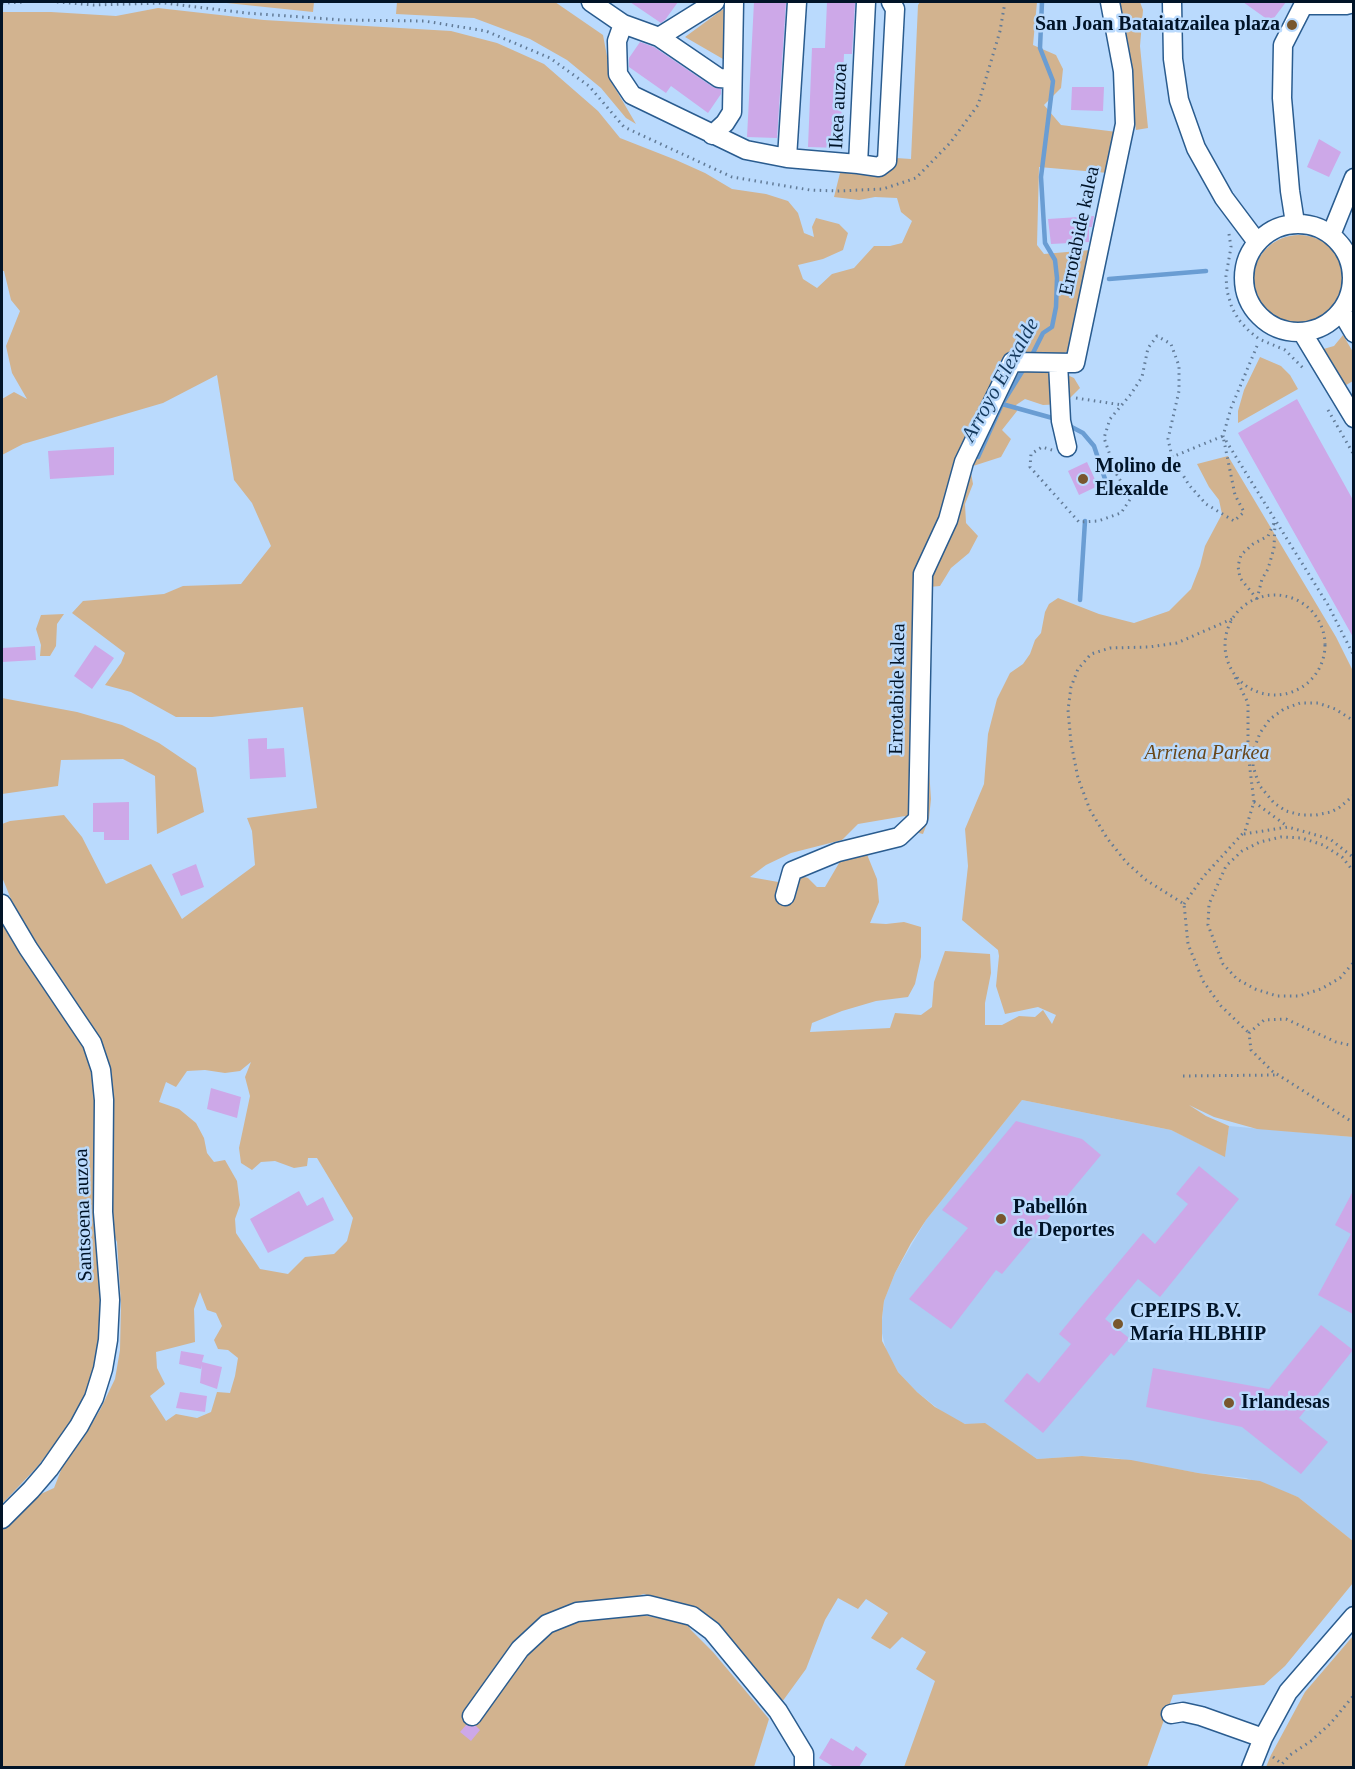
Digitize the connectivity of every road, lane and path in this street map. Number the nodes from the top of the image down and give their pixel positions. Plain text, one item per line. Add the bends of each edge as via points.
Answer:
1 (26, 2) edge
2 (57, 2) edge
3 (591, 2) edge
4 (734, 2) edge
5 (797, 2) edge
6 (866, 2) edge
7 (891, 2) edge
8 (1005, 2) edge
9 (1110, 2) edge
10 (1172, 2) edge
11 (2, 3) edge
12 (710, 3) edge
13 (1304, 3) edge
14 (1353, 3) edge
15 (623, 24) junction
16 (659, 37) junction
17 (732, 79) junction
18 (712, 135) junction
19 (787, 158) junction
20 (858, 164) junction
21 (1353, 178) edge
22 (1295, 224) junction
23 (1331, 235) junction
24 (1257, 242) junction
25 (1341, 311) junction
26 (1302, 332) junction
27 (1353, 333) edge
28 (1257, 346) dead end
29 (1058, 363) junction
30 (1060, 395) junction
31 (1122, 405) junction
32 (1353, 418) edge
33 (1222, 436) junction
34 (1067, 447) joint
35 (1172, 457) junction
36 (1276, 520) junction
37 (1257, 599) junction
38 (1232, 619) junction
39 (1353, 656) edge
40 (1228, 662) junction
41 (1353, 723) edge
42 (1353, 795) edge
43 (1254, 802) junction
44 (1288, 827) junction
45 (1242, 834) junction
46 (1353, 858) edge
47 (1353, 872) edge
48 (785, 896) dead end
49 (2, 904) edge
50 (1184, 904) junction
51 (1353, 962) edge
52 (1249, 1033) junction
53 (1353, 1046) edge
54 (1278, 1075) junction
55 (1183, 1076) dead end
56 (1353, 1123) edge
57 (2, 1519) edge
58 (1353, 1616) edge
59 (1353, 1695) edge
60 (1171, 1714) dead end
61 (472, 1716) dead end
62 (1260, 1744) junction
63 (1280, 1766) edge
64 (804, 1767) edge
65 (1251, 1767) edge

1 - 11 path
2 - 8 path via 164,3 332,20 424,21 486,31 550,58 589,86 624,127 732,177 837,191 884,189 916,178 950,143 978,105
3 - 15 street
4 - 17 street
5 - 19 street
6 - 20 street, Ikea auzoa
7 - 20 street, Ikea auzoa via 895,9 887,160 879,167
9 - 29 street, Errotabide kalea via 1123,71 1125,124 1075,363
10 - 24 street via 1173,59 1179,100 1196,148 1224,198
12 - 16 street
13 - 14 street
13 - 22 street via 1283,45 1282,98
15 - 16 street
15 - 18 street via 616,41 618,74 632,95
16 - 17 street via 718,78
17 - 18 street via 732,112
18 - 19 street via 746,150
19 - 20 street
21 - 23 street
22 - 23 street via 1314,226
22 - 24 street via 1268,232
23 - 25 street via 1350,262 1351,288
24 - 26 street via 1247,258 1245,294 1267,324 1284,331
25 - 26 street via 1324,326
25 - 27 street
26 - 32 street
28 - 33 path
29 - 30 street
29 - 48 street, Errotabide kalea via 1012,362 964,462 948,520 922,574 918,819 899,837 838,852 792,871
30 - 31 path
30 - 34 street
31 - 34 path via 1110,419 1104,438 1131,498 1121,513 1098,521 1079,522 1030,468 1031,454 1042,447 1065,457 1069,453
31 - 35 path via 1142,377 1148,348 1157,336 1171,344 1179,366 1179,391 1168,439
33 - 35 path
33 - 35 path via 1235,495 1244,512 1234,521 1206,504
33 - 36 path
36 - 37 path via 1274,548
36 - 37 path via 1268,536 1240,555 1240,578
36 - 39 path via 1328,605
37 - 38 path
37 - 40 path via 1290,597 1317,617 1326,649 1321,666 1312,680 1282,695 1249,688 1236,677
38 - 40 path via 1226,637
38 - 50 path via 1177,643 1110,648 1091,654 1078,669 1071,687 1071,743 1090,810 1126,862
40 - 43 path via 1248,704
41 - 42 path via 1335,709 1318,703 1300,703 1284,709 1260,733 1253,766 1259,785 1286,811 1301,815 1331,812
43 - 44 path
43 - 45 path
44 - 45 path
44 - 46 path via 1330,839
45 - 50 path
47 - 51 path via 1342,857 1302,838 1260,842 1242,851 1226,866 1209,904 1208,925 1223,964 1237,979 1277,996 1299,996 1321,989 1340,978
49 - 57 street, Santsoena auzoa via 92,1043 101,1070 110,1300 104,1369 94,1398 49,1469
50 - 52 path via 1188,944 1203,981 1221,1006
52 - 53 path via 1264,1020 1286,1019
52 - 54 path via 1251,1050
54 - 55 path
54 - 56 path
58 - 62 street via 1288,1692
59 - 63 path via 1330,1724
60 - 62 street via 1183,1712
61 - 64 street via 520,1649 547,1624 577,1612 648,1605 692,1616 712,1631 778,1711 804,1754
62 - 63 path
62 - 65 street

